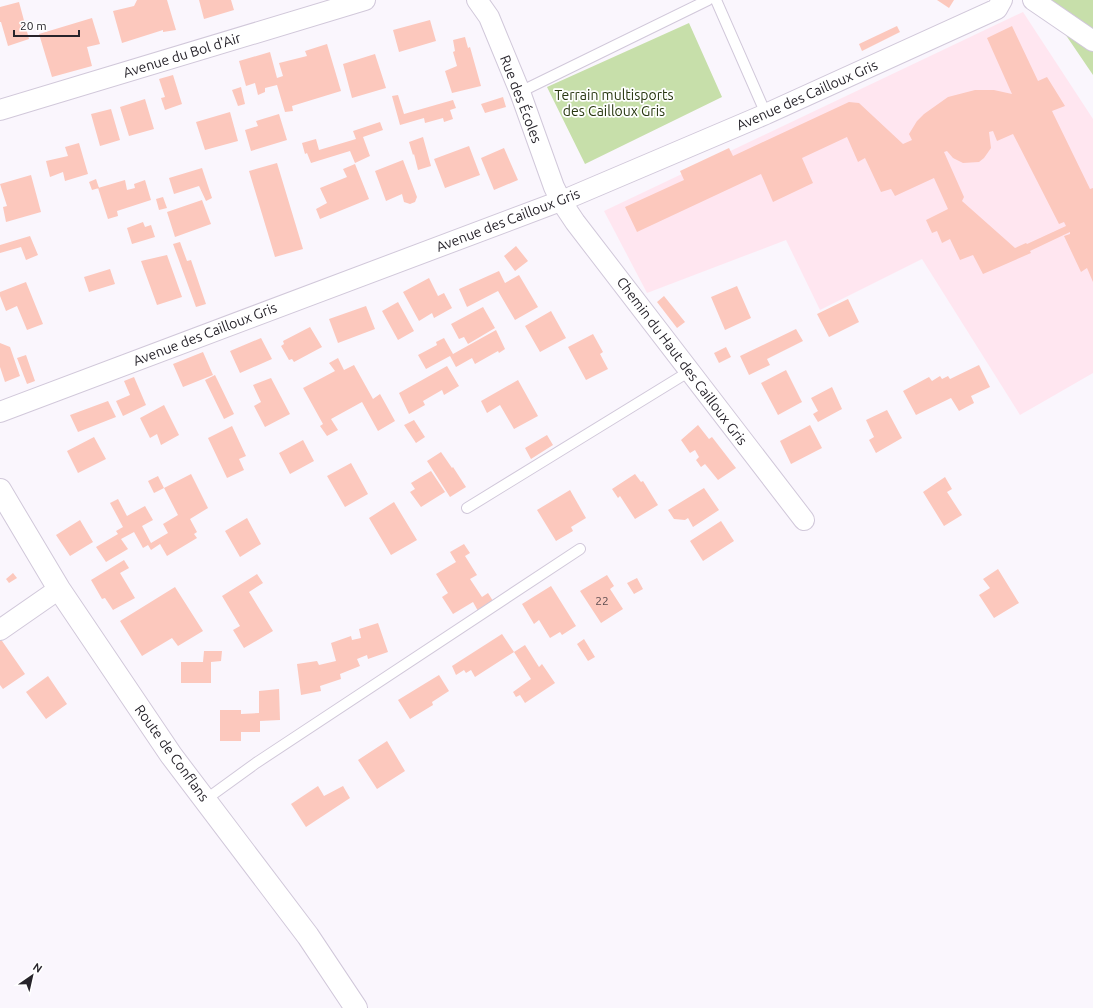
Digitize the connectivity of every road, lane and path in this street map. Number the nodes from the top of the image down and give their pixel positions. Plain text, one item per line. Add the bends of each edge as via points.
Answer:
1 (365, 0) edge
2 (477, 0) edge
3 (708, 0) edge
4 (716, 0) edge
5 (1002, 0) edge
6 (1033, 0) edge
7 (1093, 41) edge
8 (520, 92) junction
9 (0, 110) edge
10 (766, 114) junction
11 (561, 201) junction
12 (690, 371) junction
13 (0, 412) edge
14 (0, 490) edge
15 (467, 508) dead end
16 (804, 520) dead end
17 (580, 549) dead end
18 (59, 589) junction
19 (0, 630) edge
20 (205, 800) junction
21 (356, 1008) edge

1 - 9 street, Avenue du Bol d'Air
2 - 8 street, Rue des Écoles via 489,17
3 - 8 lane
4 - 10 lane
5 - 10 street, Avenue des Cailloux Gris via 997,9
6 - 7 street
8 - 11 street, Rue des Écoles
10 - 11 street, Avenue des Cailloux Gris
11 - 12 street, Chemin du Haut des Cailloux Gris
11 - 13 street, Avenue des Cailloux Gris
12 - 15 lane
12 - 16 street, Chemin du Haut des Cailloux Gris
14 - 18 main road, Route de Conflans
17 - 20 lane via 256,763
18 - 19 street
18 - 20 main road, Route de Conflans via 167,749
20 - 21 main road, Route de Conflans via 308,936

